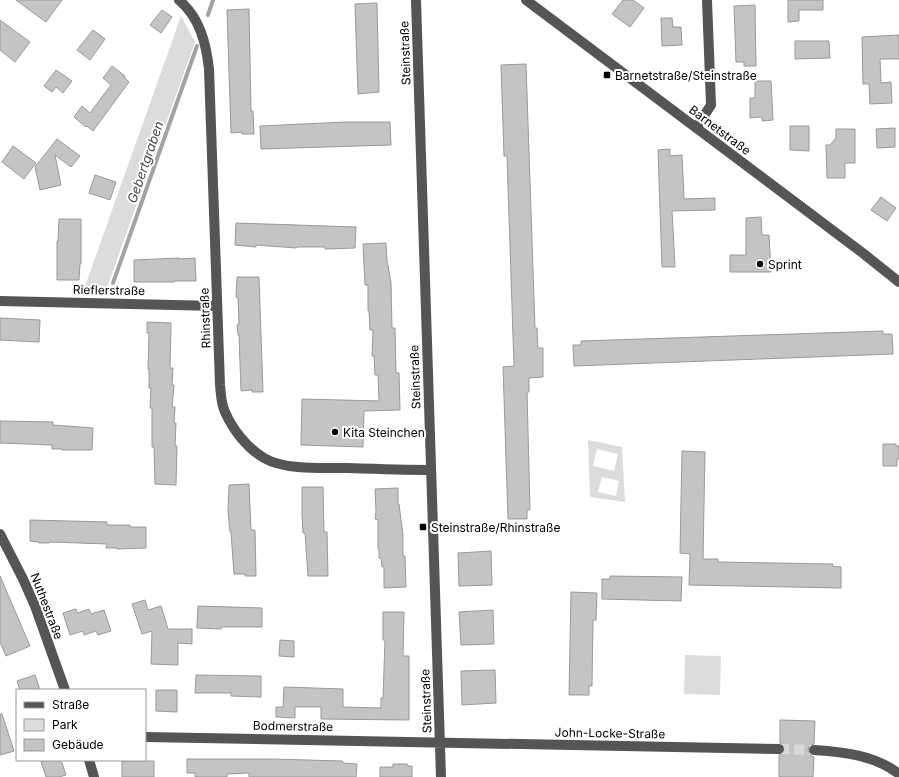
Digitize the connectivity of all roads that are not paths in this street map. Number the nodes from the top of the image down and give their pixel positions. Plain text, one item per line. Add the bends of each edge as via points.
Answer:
1 (179, 0) edge
2 (416, 0) edge
3 (526, 0) edge
4 (707, 0) edge
5 (696, 128) junction
6 (899, 282) edge
7 (0, 301) edge
8 (217, 306) junction
9 (431, 470) junction
10 (0, 534) edge
11 (65, 689) edge
12 (146, 737) edge
13 (440, 742) junction
14 (779, 749) tunnel mouth
15 (814, 750) tunnel mouth
16 (89, 761) edge
17 (899, 774) edge
18 (94, 777) edge
19 (441, 777) edge

1 - 8 street, Rhinstraße via 194,17 207,51
2 - 9 street, Steinstraße
3 - 5 street, Barnetstraße
4 - 5 street via 711,105
5 - 6 street, Barnetstraße
7 - 8 street, Rieflerstraße
8 - 9 street, Rhinstraße via 221,398 224,412 249,447 265,459 291,466
9 - 13 street, Steinstraße
10 - 11 street, Nuthestraße via 32,599
12 - 13 street, Bodmerstraße
13 - 14 street, John-Locke-Straße
13 - 19 street, Steinstraße
15 - 17 street via 858,755 877,761
16 - 18 street

